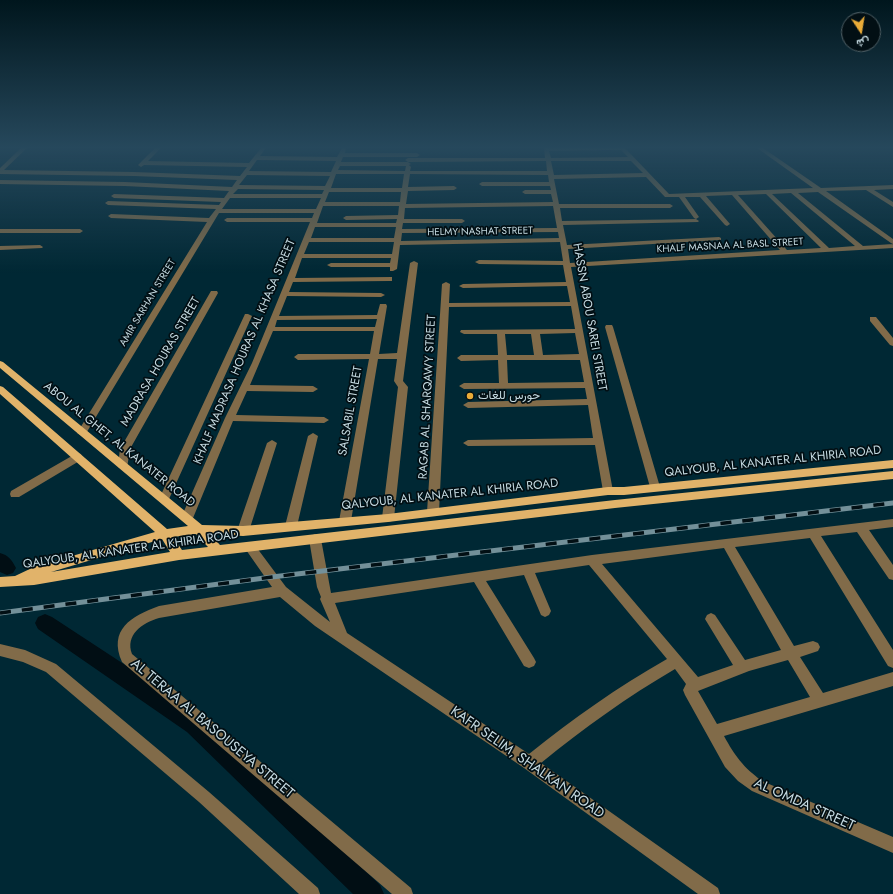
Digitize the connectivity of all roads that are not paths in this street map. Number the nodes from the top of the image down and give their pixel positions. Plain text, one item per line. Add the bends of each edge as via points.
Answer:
1 (404, 189) edge
2 (120, 190) edge
3 (235, 190) edge
4 (244, 190) edge
5 (327, 190) edge
6 (401, 190) edge
7 (512, 190) edge
8 (526, 190) edge
9 (533, 190) edge
10 (554, 190) edge
11 (583, 190) edge
12 (660, 190) edge
13 (829, 190) junction
14 (834, 190) edge
15 (869, 190) edge
16 (819, 191) junction
17 (525, 192) dead end
18 (793, 192) junction
19 (768, 193) junction
20 (734, 194) junction
21 (702, 195) junction
22 (114, 196) junction
23 (681, 196) junction
24 (487, 198) dead end
25 (108, 203) junction
26 (224, 203) junction
27 (402, 205) junction
28 (670, 206) dead end
29 (893, 206) edge
30 (320, 207) junction
31 (102, 210) dead end
32 (423, 213) dead end
33 (111, 216) dead end
34 (212, 220) junction
35 (227, 220) dead end
36 (422, 221) junction
37 (462, 221) dead end
38 (399, 224) junction
39 (727, 224) dead end
40 (560, 227) junction
41 (0, 231) edge
42 (80, 231) dead end
43 (893, 237) edge
44 (719, 238) dead end
45 (307, 240) junction
46 (397, 241) junction
47 (893, 242) edge
48 (564, 244) junction
49 (893, 246) edge
50 (40, 247) dead end
51 (0, 248) edge
52 (862, 248) junction
53 (827, 250) junction
54 (785, 252) junction
55 (300, 256) junction
56 (395, 256) junction
57 (479, 262) dead end
58 (414, 263) dead end
59 (567, 264) junction
60 (331, 265) dead end
61 (290, 280) junction
62 (389, 280) dead end
63 (446, 284) dead end
64 (571, 284) junction
65 (463, 286) dead end
66 (214, 293) dead end
67 (284, 294) junction
68 (381, 295) dead end
69 (574, 304) junction
70 (445, 305) junction
71 (383, 306) dead end
72 (248, 316) dead end
73 (380, 317) junction
74 (275, 318) junction
75 (873, 319) dead end
76 (609, 327) dead end
77 (378, 329) junction
78 (270, 330) junction
79 (500, 331) junction
80 (535, 331) junction
81 (579, 331) junction
82 (464, 332) dead end
83 (893, 343) edge
84 (373, 356) junction
85 (401, 356) junction
86 (298, 357) dead end
87 (539, 357) junction
88 (584, 357) junction
89 (461, 358) dead end
90 (502, 358) junction
91 (0, 364) edge
92 (589, 385) junction
93 (464, 386) dead end
94 (504, 386) junction
95 (244, 388) junction
96 (0, 389) edge
97 (313, 389) dead end
98 (592, 402) junction
99 (468, 404) dead end
100 (230, 418) junction
101 (324, 420) dead end
102 (82, 433) junction
103 (312, 436) dead end
104 (599, 441) junction
105 (272, 443) dead end
106 (468, 443) dead end
107 (77, 457) junction
108 (893, 464) edge
109 (123, 466) junction
110 (893, 475) edge
111 (655, 487) junction
112 (608, 491) junction
113 (15, 494) dead end
114 (164, 499) junction
115 (433, 512) junction
116 (187, 518) junction
117 (388, 518) junction
118 (345, 521) junction
119 (893, 523) edge
120 (291, 526) junction
121 (860, 527) junction
122 (199, 529) junction
123 (243, 531) junction
124 (813, 533) junction
125 (164, 534) junction
126 (315, 539) junction
127 (727, 543) junction
128 (250, 547) junction
129 (218, 551) junction
130 (179, 555) junction
131 (592, 560) junction
132 (528, 570) junction
133 (893, 575) edge
134 (477, 577) junction
135 (17, 580) junction
136 (0, 581) edge
137 (282, 591) junction
138 (326, 598) junction
139 (545, 611) dead end
140 (711, 619) dead end
141 (340, 635) junction
142 (813, 647) dead end
143 (0, 650) edge
144 (791, 654) junction
145 (676, 661) junction
146 (529, 662) dead end
147 (893, 662) edge
148 (743, 668) junction
149 (893, 679) edge
150 (696, 685) junction
151 (820, 700) junction
152 (713, 732) junction
153 (529, 763) junction
154 (893, 845) edge
155 (312, 894) edge
156 (405, 894) edge
157 (712, 894) edge

1 - 27 street
2 - 22 street
3 - 26 street, AMIR SARHAN STREET
4 - 30 street
5 - 30 street, KHALF MADRASA HOURAS AL KHASA STREET
6 - 30 street
7 - 27 street
8 - 24 street
9 - 17 street
10 - 40 street, HASSN ABOU SAREI STREET
11 - 28 street
12 - 23 street via 665,196
13 - 14 street
13 - 16 street
13 - 43 street
15 - 29 street
16 - 18 street
16 - 47 street
18 - 19 street
18 - 52 street
19 - 20 street
19 - 53 street
20 - 21 street
20 - 54 street
21 - 23 street
21 - 39 street
22 - 25 street
22 - 26 street
23 - 40 street via 696,219
25 - 26 street
25 - 31 street
26 - 30 street
26 - 30 street
26 - 34 street, AMIR SARHAN STREET
27 - 30 street
27 - 38 street
30 - 35 street
30 - 38 street
30 - 45 street, KHALF MADRASA HOURAS AL KHASA STREET
32 - 36 street
33 - 34 street
34 - 102 street, AMIR SARHAN STREET
36 - 37 street
36 - 38 street
38 - 40 street
38 - 46 street
40 - 48 street, HASSN ABOU SAREI STREET
41 - 42 street
44 - 48 street, HELMY NASHAT STREET
45 - 46 street, HELMY NASHAT STREET
45 - 55 street, KHALF MADRASA HOURAS AL KHASA STREET
46 - 48 street, HELMY NASHAT STREET
46 - 56 street
48 - 59 street, HASSN ABOU SAREI STREET
49 - 52 street, KHALF MASNAA AL BASL STREET
50 - 51 street
52 - 53 street, KHALF MASNAA AL BASL STREET
53 - 54 street, KHALF MASNAA AL BASL STREET
54 - 59 street, KHALF MASNAA AL BASL STREET
55 - 56 street
55 - 61 street, KHALF MADRASA HOURAS AL KHASA STREET
56 - 60 street via 393,267
57 - 59 street, KHALF MASNAA AL BASL STREET
58 - 85 street
59 - 64 street, HASSN ABOU SAREI STREET
61 - 62 street
61 - 67 street, KHALF MADRASA HOURAS AL KHASA STREET
63 - 70 street, RAGAB AL SHARQAWY STREET
64 - 65 street
64 - 69 street, HASSN ABOU SAREI STREET
66 - 109 street, MADRASA HOURAS STREET via 125,449
67 - 68 street
67 - 74 street, KHALF MADRASA HOURAS AL KHASA STREET
69 - 70 street
69 - 81 street, HASSN ABOU SAREI STREET
70 - 115 street, RAGAB AL SHARQAWY STREET
71 - 73 street, SALSABIL STREET
72 - 114 street
73 - 74 street
73 - 77 street, SALSABIL STREET
74 - 78 street, KHALF MADRASA HOURAS AL KHASA STREET
75 - 83 street
76 - 111 street
77 - 78 street
77 - 84 street, SALSABIL STREET
78 - 95 street, KHALF MADRASA HOURAS AL KHASA STREET
79 - 80 street
79 - 82 street
79 - 90 street
80 - 81 street
80 - 87 street
81 - 88 street, HASSN ABOU SAREI STREET
84 - 85 street
84 - 86 street
84 - 118 street, SALSABIL STREET
85 - 117 street via 398,381 403,387
87 - 88 street
87 - 90 street
88 - 92 street, HASSN ABOU SAREI STREET
89 - 90 street
90 - 94 street
91 - 102 main road, ABOU AL GHET, AL KANATER ROAD
92 - 94 street
92 - 98 street, HASSN ABOU SAREI STREET
93 - 94 street
95 - 97 street
95 - 100 street, KHALF MADRASA HOURAS AL KHASA STREET
96 - 107 main road
98 - 99 street
98 - 104 street, HASSN ABOU SAREI STREET
100 - 101 street
100 - 116 street, KHALF MADRASA HOURAS AL KHASA STREET
102 - 109 main road, ABOU AL GHET, AL KANATER ROAD
103 - 120 street
104 - 106 street
104 - 112 street, HASSN ABOU SAREI STREET
105 - 123 street
107 - 113 street
107 - 125 main road
108 - 111 main road, QALYOUB, AL KANATER AL KHIRIA ROAD
109 - 114 main road, ABOU AL GHET, AL KANATER ROAD
110 - 126 main road, QALYOUB, AL KANATER AL KHIRIA ROAD
111 - 112 main road, QALYOUB, AL KANATER AL KHIRIA ROAD via 624,492
112 - 115 main road, QALYOUB, AL KANATER AL KHIRIA ROAD
114 - 116 main road, ABOU AL GHET, AL KANATER ROAD
115 - 117 main road, QALYOUB, AL KANATER AL KHIRIA ROAD
116 - 122 main road, ABOU AL GHET, AL KANATER ROAD
117 - 118 main road, QALYOUB, AL KANATER AL KHIRIA ROAD
118 - 120 main road, QALYOUB, AL KANATER AL KHIRIA ROAD
119 - 121 street
120 - 123 main road, QALYOUB, AL KANATER AL KHIRIA ROAD
121 - 124 street
121 - 133 street
122 - 123 main road, QALYOUB, AL KANATER AL KHIRIA ROAD
122 - 125 main road, QALYOUB, AL KANATER AL KHIRIA ROAD
122 - 129 main road, ABOU AL GHET, AL KANATER ROAD
124 - 127 street
124 - 147 street
125 - 130 main road
125 - 135 main road, QALYOUB, AL KANATER AL KHIRIA ROAD via 34,572
126 - 128 main road, QALYOUB, AL KANATER AL KHIRIA ROAD
126 - 138 street
127 - 131 street
127 - 144 street
128 - 129 main road, QALYOUB, AL KANATER AL KHIRIA ROAD
128 - 137 street, KAFR SELIM, SHALKAN ROAD
129 - 130 main road, QALYOUB, AL KANATER AL KHIRIA ROAD
130 - 135 main road, QALYOUB, AL KANATER AL KHIRIA ROAD via 34,580
131 - 132 street
131 - 145 street
132 - 134 street
132 - 139 street
134 - 138 street
134 - 146 street
135 - 136 main road, QALYOUB, AL KANATER AL KHIRIA ROAD
137 - 141 street, KAFR SELIM, SHALKAN ROAD via 309,614
137 - 156 street, AL TERAA AL BASOUSEYA STREET via 147,615 128,630 123,650 127,658
138 - 141 street
140 - 148 street
141 - 153 street, KAFR SELIM, SHALKAN ROAD
142 - 144 street
143 - 155 street via 25,656 51,668 204,796
144 - 148 street
144 - 151 street
145 - 150 street
145 - 153 street via 628,689 579,723
148 - 150 street
149 - 151 street
150 - 152 street, AL OMDA STREET via 690,690
151 - 152 street
152 - 154 street, AL OMDA STREET via 730,762 757,786
153 - 157 street, KAFR SELIM, SHALKAN ROAD

